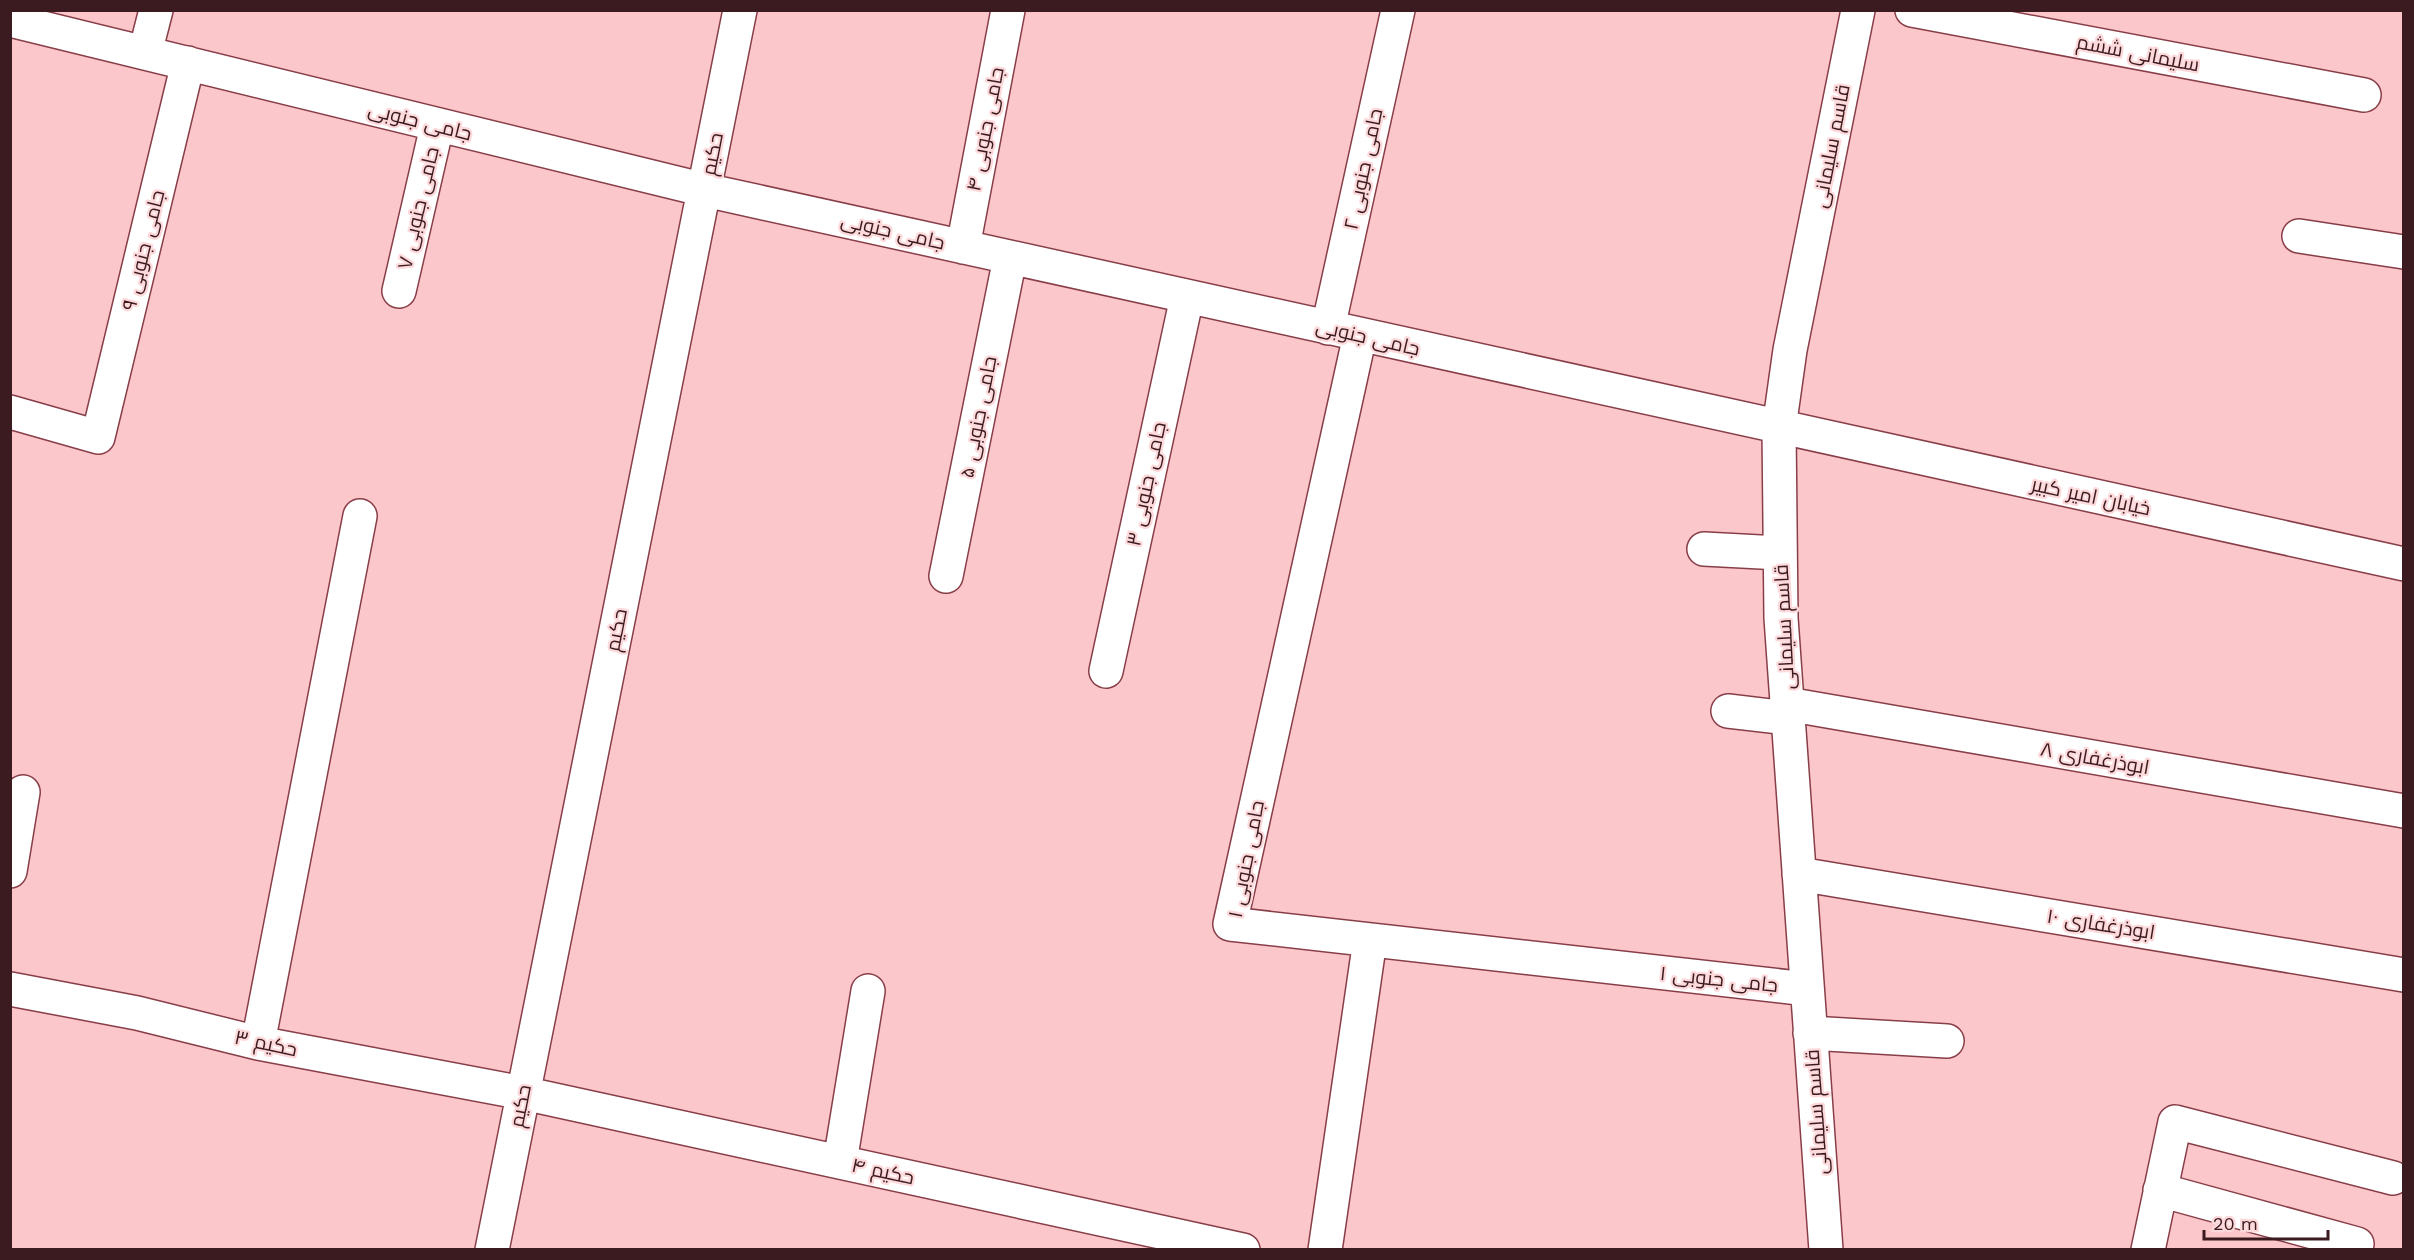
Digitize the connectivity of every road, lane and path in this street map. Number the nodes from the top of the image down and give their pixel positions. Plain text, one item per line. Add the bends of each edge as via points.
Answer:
1 (156, 10) edge
2 (740, 10) edge
3 (1008, 10) edge
4 (1398, 10) edge
5 (1858, 10) edge
6 (1912, 10) edge
7 (10, 21) edge
8 (145, 53) junction
9 (188, 63) junction
10 (2364, 95) dead end
11 (437, 126) junction
12 (705, 190) junction
13 (2299, 236) dead end
14 (963, 247) junction
15 (2403, 252) edge
16 (1010, 258) junction
17 (399, 291) dead end
18 (1187, 297) junction
19 (1328, 328) junction
20 (1360, 335) junction
21 (10, 412) edge
22 (1779, 428) junction
23 (360, 516) dead end
24 (1704, 549) dead end
25 (1780, 553) junction
26 (2403, 564) edge
27 (946, 576) dead end
28 (1106, 671) dead end
29 (1728, 711) dead end
30 (1787, 711) junction
31 (23, 792) dead end
32 (2403, 811) edge
33 (10, 872) edge
34 (1799, 874) junction
35 (1370, 940) junction
36 (2403, 975) edge
37 (10, 989) edge
38 (1807, 989) junction
39 (868, 991) dead end
40 (1810, 1033) junction
41 (1947, 1041) dead end
42 (258, 1043) junction
43 (523, 1093) junction
44 (840, 1162) junction
45 (2393, 1178) dead end
46 (2160, 1190) junction
47 (2357, 1245) dead end
48 (492, 1250) edge
49 (1243, 1250) edge
50 (1325, 1250) edge
51 (1826, 1250) edge
52 (2148, 1250) edge

1 - 8 street
2 - 12 street, حکیم
3 - 14 street, جامی جنوبی ۴
4 - 19 street, جامی جنوبی ۲
5 - 22 street, قاسم سلیمانی via 1790,350
6 - 10 street, سلیمانی ششم
7 - 8 street, جامی جنوبی
8 - 9 street, جامی جنوبی
9 - 11 street, جامی جنوبی
9 - 21 street, جامی جنوبی ۹ via 98,437
11 - 12 street, جامی جنوبی
11 - 17 street, جامی جنوبی ۷
12 - 14 street, جامی جنوبی
12 - 43 street, حکیم
13 - 15 street
14 - 16 street, جامی جنوبی
16 - 18 street, جامی جنوبی
16 - 27 street, جامی جنوبی ۵
18 - 19 street, جامی جنوبی
18 - 28 street, جامی جنوبی ۳
19 - 20 street, جامی جنوبی
20 - 22 street, جامی جنوبی
20 - 35 street, جامی جنوبی ۱ via 1230,924
22 - 25 street, قاسم سلیمانی
22 - 26 street, خیابان امیر کبیر
23 - 42 street
24 - 25 street
25 - 30 street, قاسم سلیمانی
29 - 30 street, ابوذرغفاری ۸
30 - 32 street, ابوذرغفاری ۸
30 - 34 street, قاسم سلیمانی
31 - 33 street
34 - 36 street, ابوذرغفاری ۱۰
34 - 38 street, قاسم سلیمانی
35 - 38 street, جامی جنوبی ۱
35 - 50 street
37 - 42 street, حکیم ۳ via 137,1013
38 - 40 street, قاسم سلیمانی
39 - 44 street
40 - 41 street
40 - 51 street, قاسم سلیمانی
42 - 43 street, حکیم ۳
43 - 44 street, حکیم ۴
43 - 48 street, حکیم
44 - 49 street, حکیم ۴
45 - 46 street via 2175,1122
46 - 47 street
46 - 52 street

